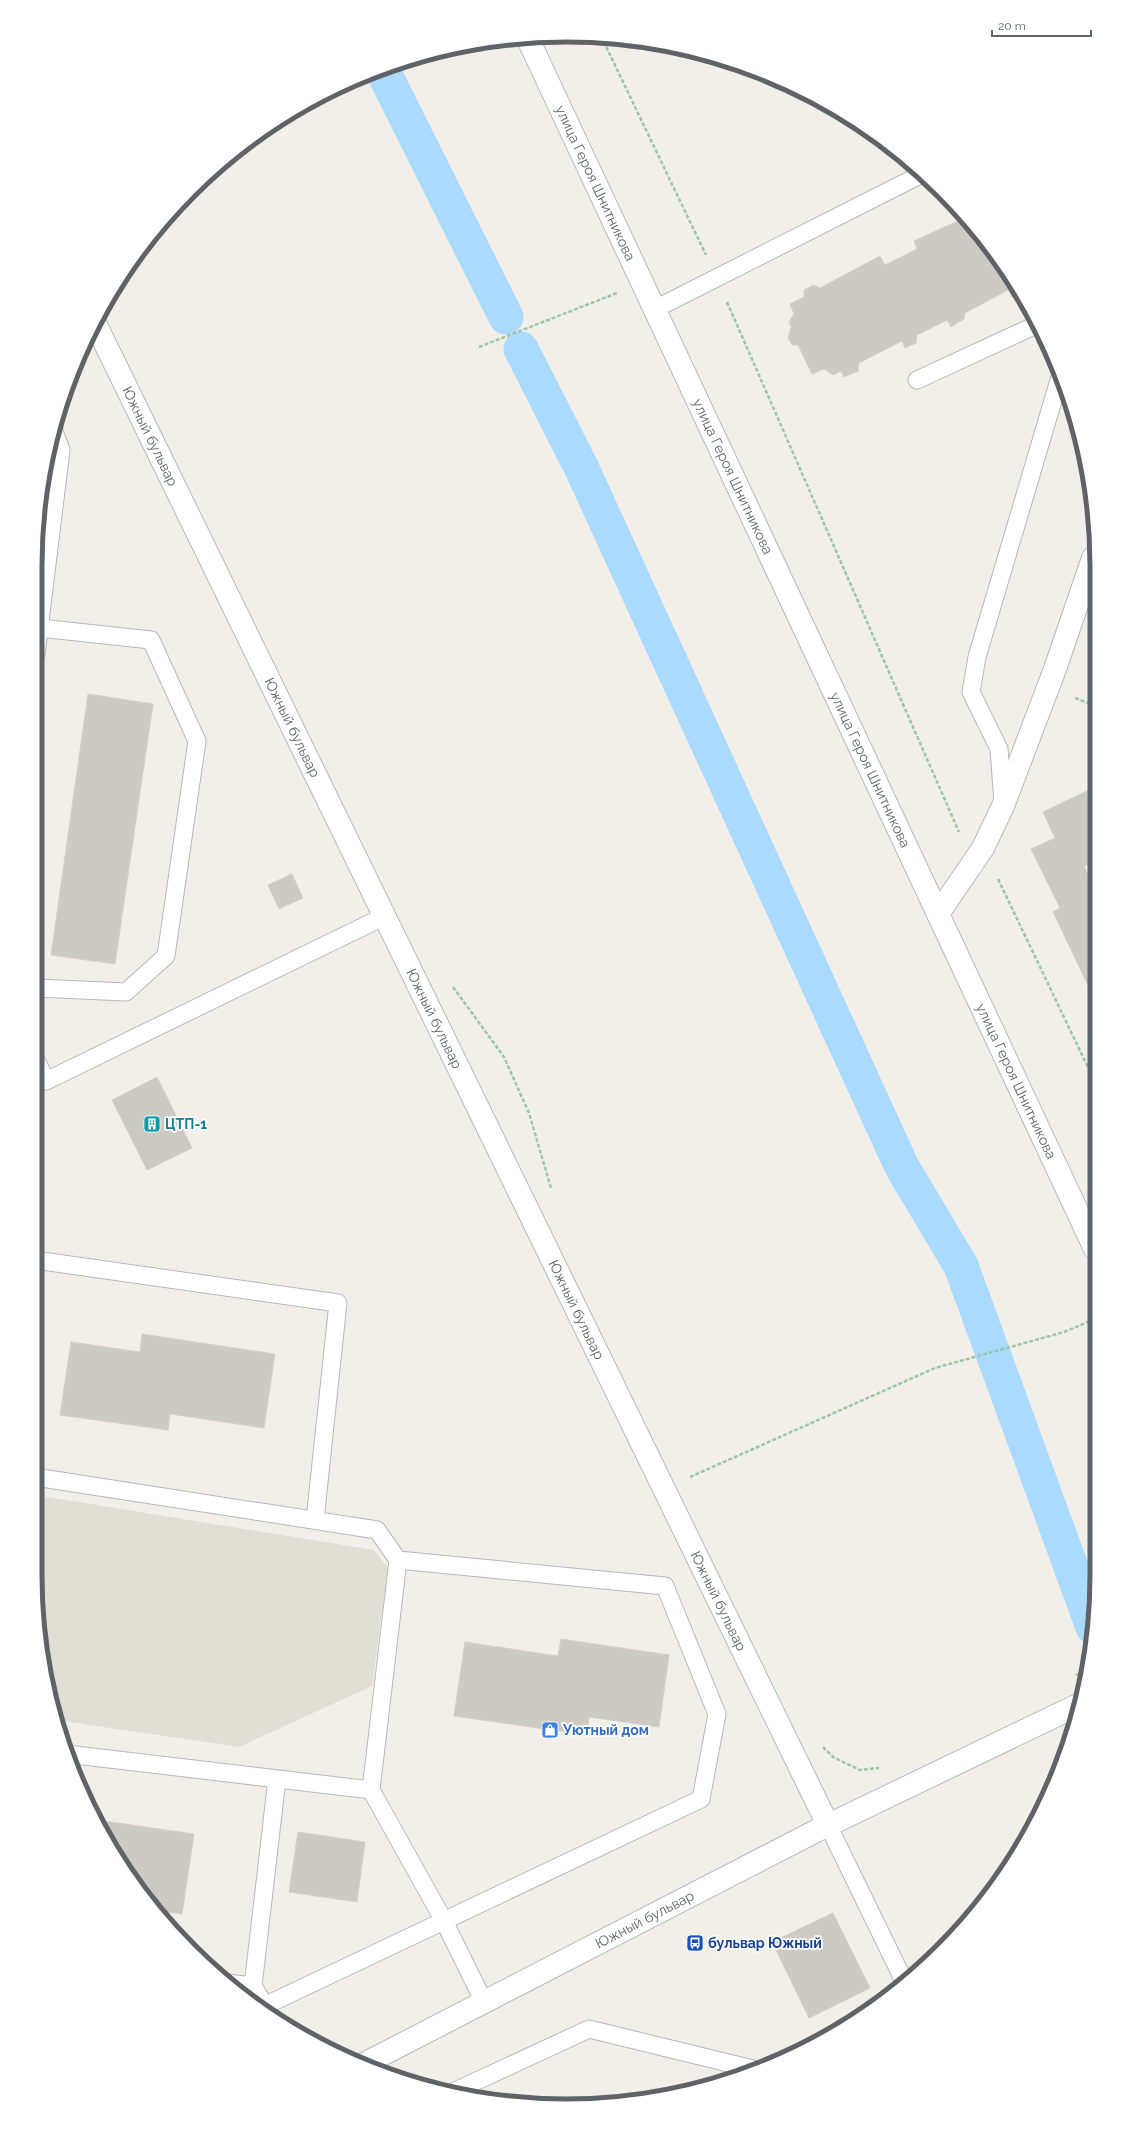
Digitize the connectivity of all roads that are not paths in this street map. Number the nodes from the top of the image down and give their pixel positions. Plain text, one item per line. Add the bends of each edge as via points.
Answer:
1 (530, 43) edge
2 (916, 177) edge
3 (655, 309) junction
4 (1032, 327) edge
5 (98, 330) edge
6 (917, 380) dead end
7 (1057, 386) edge
8 (57, 441) edge
9 (1090, 567) edge
10 (42, 611) edge
11 (42, 628) edge
12 (1003, 806) junction
13 (938, 914) junction
14 (385, 916) junction
15 (42, 988) edge
16 (42, 1082) edge
17 (1090, 1238) edge
18 (42, 1261) edge
19 (42, 1478) edge
20 (315, 1520) junction
21 (398, 1560) junction
22 (1073, 1707) edge
23 (74, 1755) edge
24 (277, 1779) junction
25 (371, 1790) junction
26 (828, 1825) junction
27 (444, 1921) junction
28 (902, 1977) edge
29 (239, 1984) edge
30 (253, 1986) junction
31 (260, 2000) edge
32 (484, 2002) junction
33 (270, 2007) edge
34 (370, 2061) edge
35 (745, 2067) edge
36 (461, 2088) edge

1 - 3 street, улица Героя Шнитникова
2 - 3 lane
3 - 13 street, улица Героя Шнитникова
4 - 6 lane
5 - 14 street, Южный бульвар
7 - 12 lane via 977,657 971,692 999,748
8 - 10 lane via 61,450
9 - 12 street via 1055,669
11 - 15 lane via 150,640 197,741 166,956 126,992
12 - 13 street via 983,848
13 - 17 street, улица Героя Шнитникова
14 - 16 lane
14 - 26 street, Южный бульвар
18 - 20 lane via 338,1303
19 - 20 lane
20 - 21 lane via 377,1530
21 - 25 lane
21 - 27 lane via 665,1586 717,1714 701,1800
22 - 26 street
23 - 24 lane
24 - 25 lane
24 - 30 lane
25 - 27 lane
26 - 28 lane
26 - 32 street, Южный бульвар
27 - 32 lane
27 - 33 lane
29 - 30 lane
30 - 31 lane
32 - 34 street, Южный бульвар
35 - 36 lane via 588,2029

